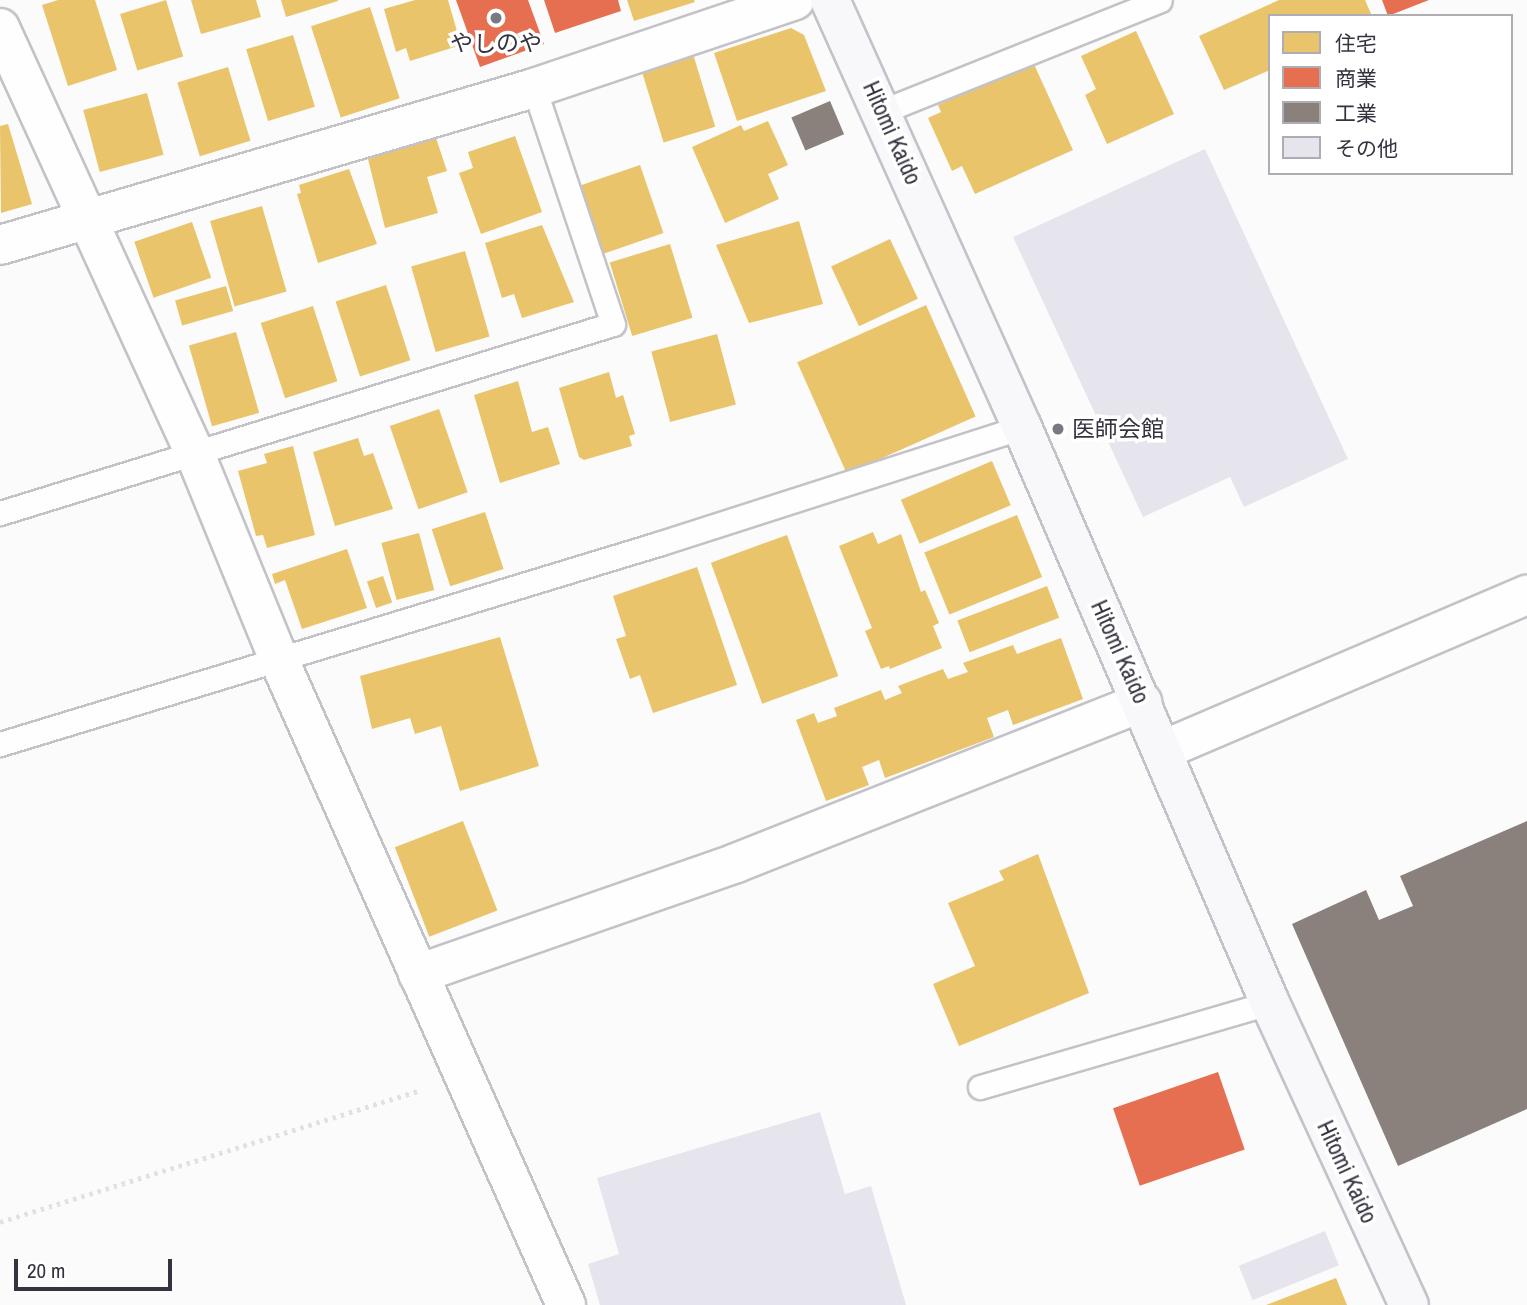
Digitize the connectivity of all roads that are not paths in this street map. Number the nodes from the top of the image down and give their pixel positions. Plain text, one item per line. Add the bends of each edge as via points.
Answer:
1 (795, 0) edge
2 (830, 0) edge
3 (1160, 0) edge
4 (0, 29) edge
5 (534, 88) junction
6 (883, 111) junction
7 (88, 219) junction
8 (0, 245) edge
9 (1022, 427) junction
10 (195, 454) junction
11 (0, 513) edge
12 (1527, 595) edge
13 (279, 660) junction
14 (1142, 702) junction
15 (0, 744) edge
16 (1163, 750) junction
17 (418, 974) junction
18 (1270, 1003) junction
19 (980, 1087) dead end
20 (566, 1305) edge
21 (1409, 1305) edge

1 - 5 street
2 - 6 main road, Hitomi Kaido
3 - 6 lane
4 - 7 street
5 - 7 street
5 - 10 lane via 613,324
6 - 9 main road, Hitomi Kaido
7 - 8 street
7 - 10 street
9 - 13 lane
9 - 14 main road, Hitomi Kaido
10 - 11 lane
10 - 13 street
12 - 16 street
13 - 15 lane
13 - 17 street
14 - 16 main road, Hitomi Kaido
14 - 17 street via 736,863
16 - 18 main road, Hitomi Kaido
17 - 20 street
18 - 19 lane
18 - 21 main road, Hitomi Kaido

